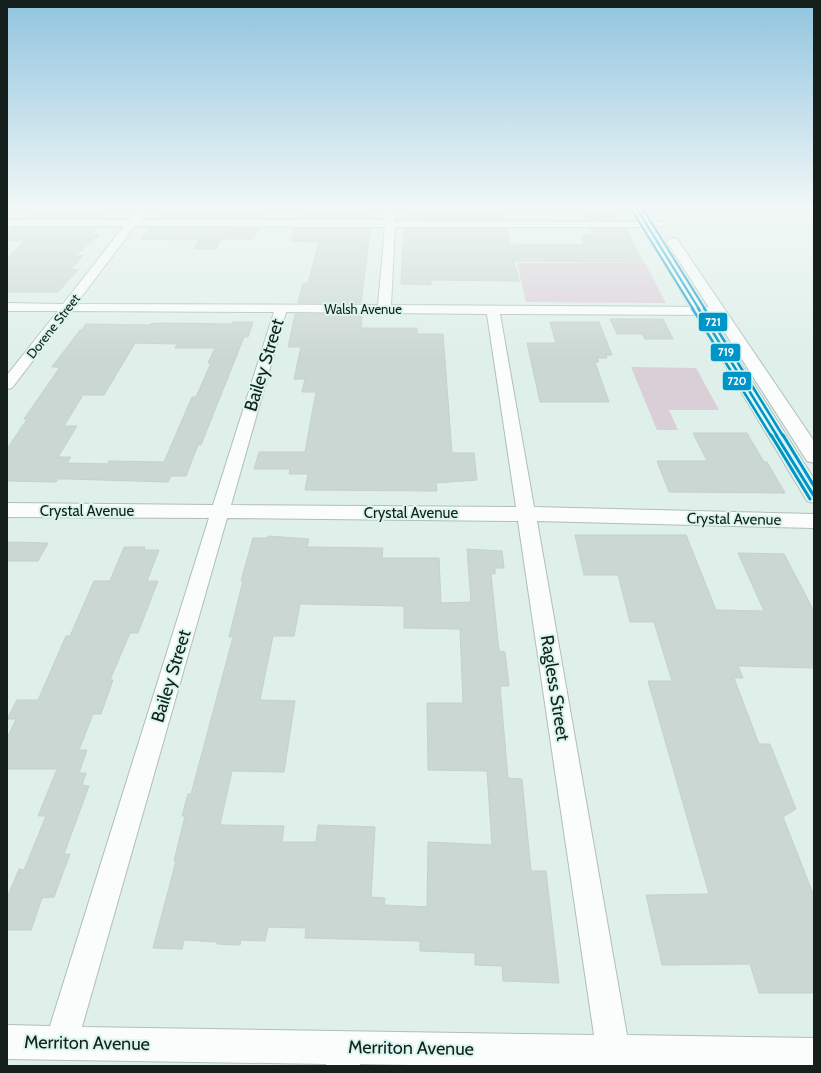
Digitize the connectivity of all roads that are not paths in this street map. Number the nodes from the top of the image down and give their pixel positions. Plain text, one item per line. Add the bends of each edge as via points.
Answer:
1 (105, 259) edge
2 (388, 259) edge
3 (668, 259) edge
4 (684, 259) edge
5 (7, 307) edge
6 (67, 308) junction
7 (281, 309) junction
8 (384, 309) junction
9 (493, 310) junction
10 (700, 311) junction
11 (718, 311) junction
12 (7, 385) edge
13 (814, 456) edge
14 (814, 496) edge
15 (7, 510) edge
16 (220, 512) junction
17 (526, 514) junction
18 (814, 521) edge
19 (7, 1042) edge
20 (61, 1043) junction
21 (814, 1055) edge
22 (343, 1057) edge
23 (615, 1059) edge

1 - 6 street, Dorene Street
2 - 8 street
3 - 10 highway
4 - 11 highway
5 - 6 street, Walsh Avenue
6 - 7 street, Walsh Avenue
6 - 12 street, Dorene Street
7 - 8 street, Walsh Avenue
7 - 16 street, Bailey Street
8 - 9 street, Walsh Avenue
9 - 10 street, Walsh Avenue
9 - 17 street, Ragless Street
10 - 11 street, Walsh Avenue
10 - 14 highway
11 - 13 highway
15 - 16 street, Crystal Avenue
16 - 17 street, Crystal Avenue
16 - 20 street, Bailey Street
17 - 18 street, Crystal Avenue
17 - 23 street, Ragless Street
19 - 20 street, Merriton Avenue
20 - 22 street, Merriton Avenue
21 - 23 street, Merriton Avenue
22 - 23 street, Merriton Avenue

